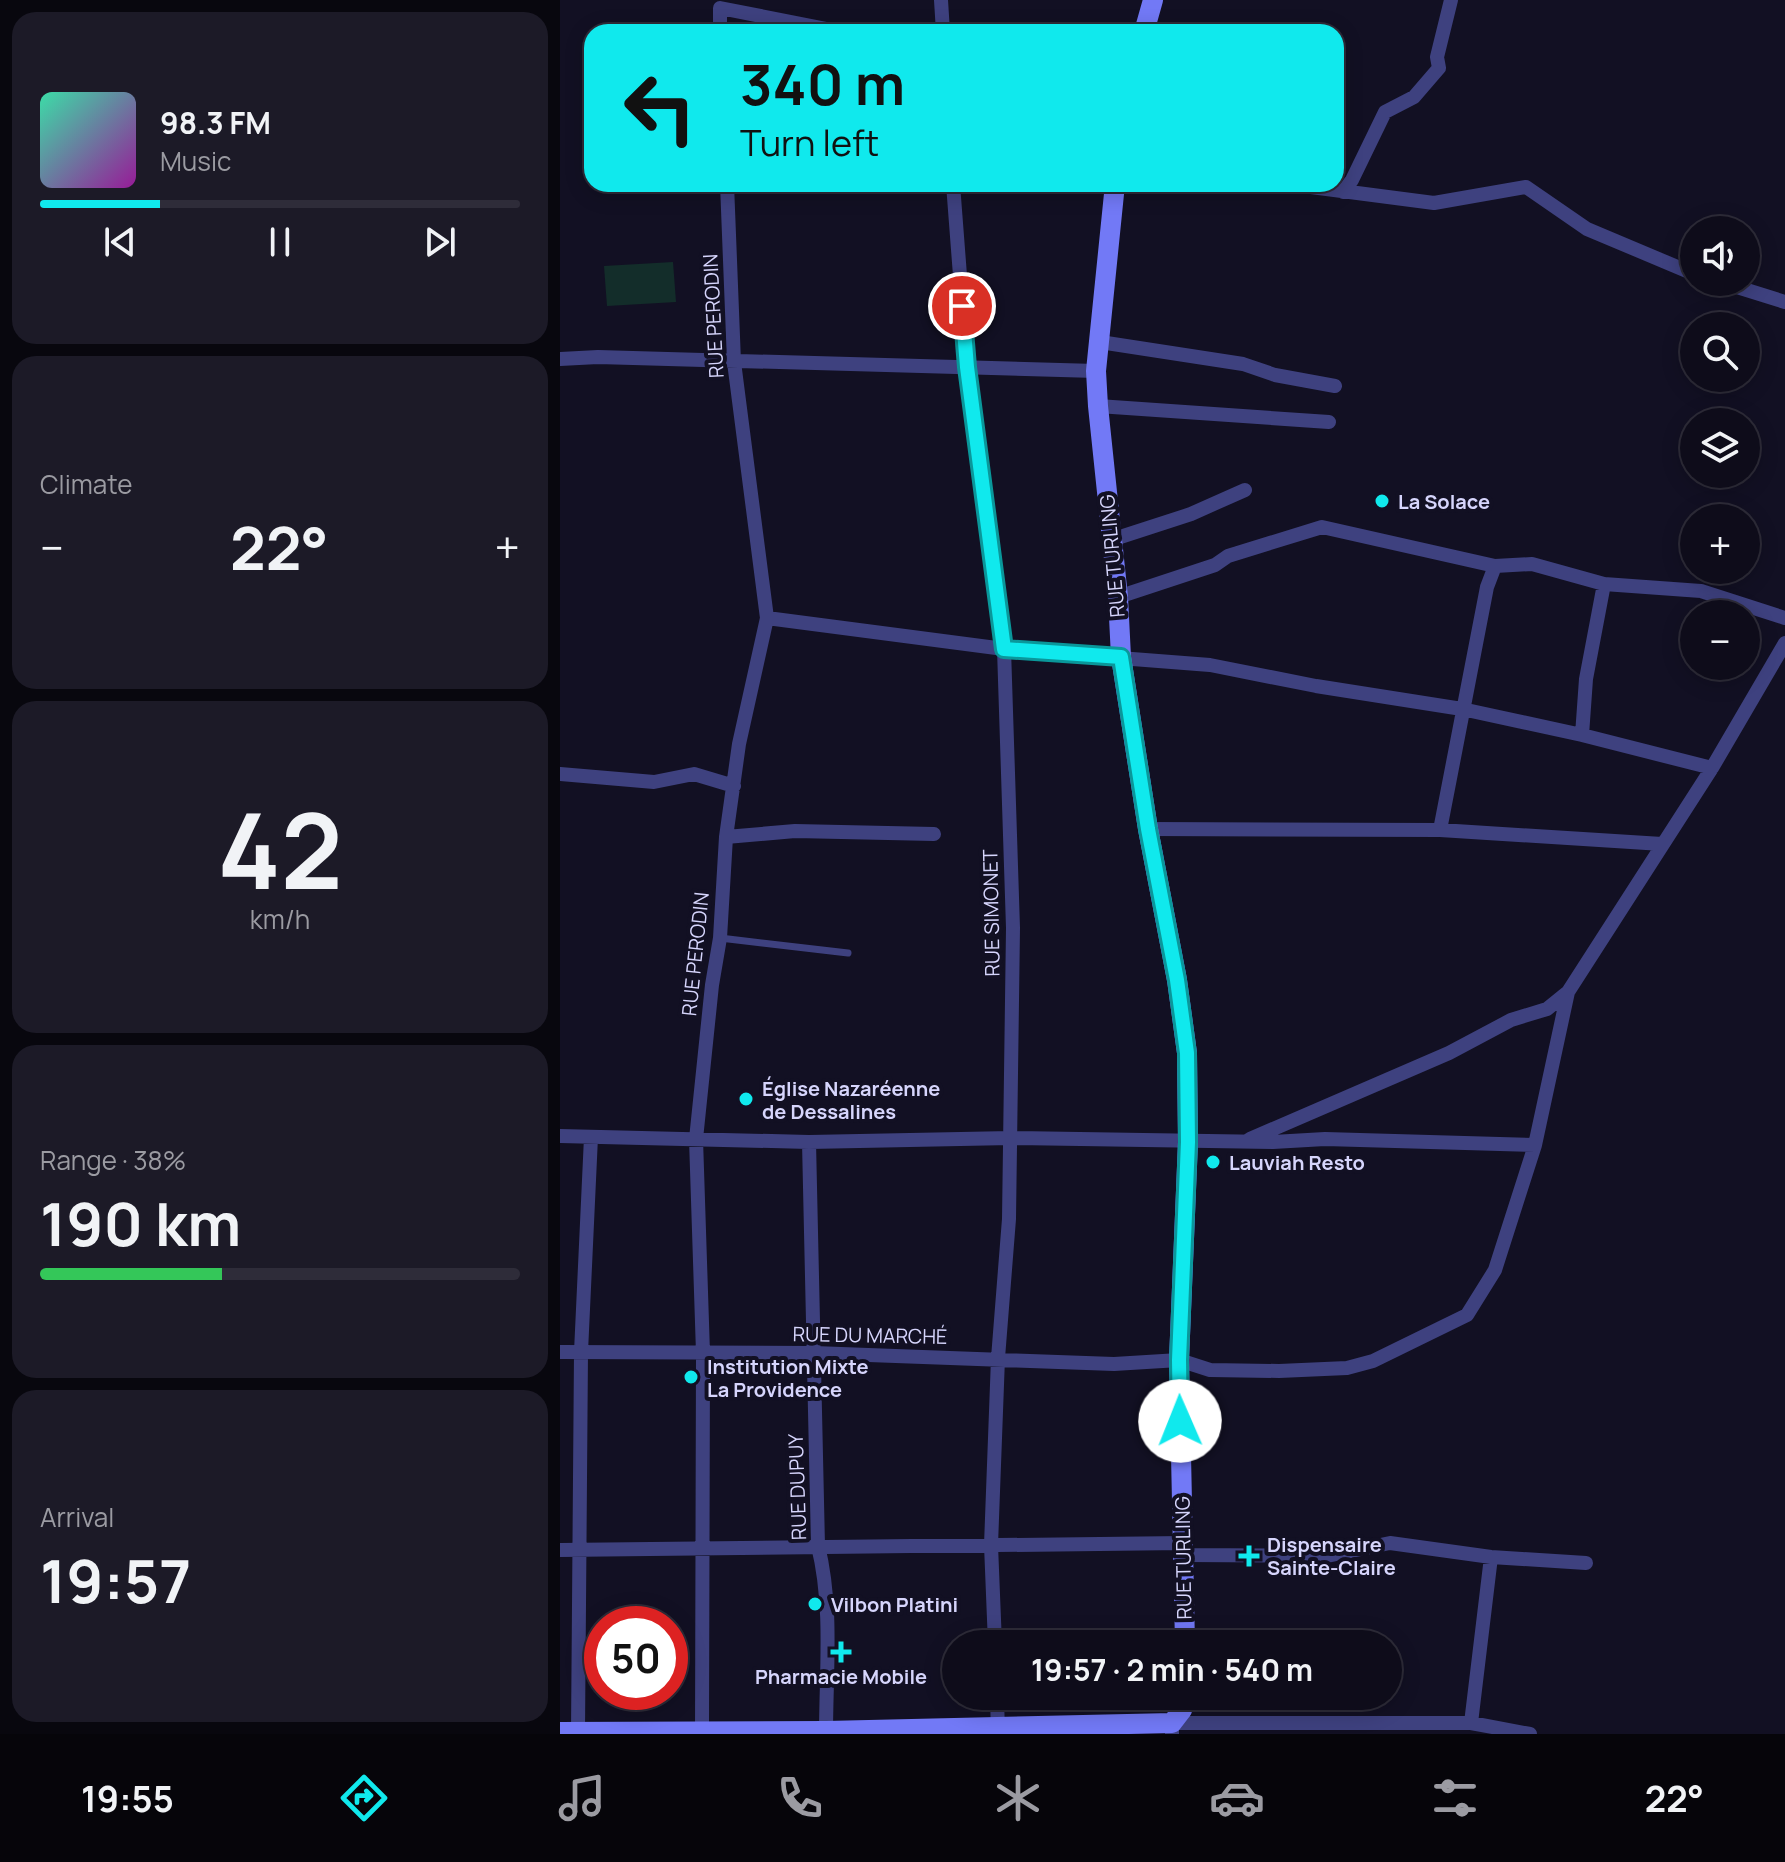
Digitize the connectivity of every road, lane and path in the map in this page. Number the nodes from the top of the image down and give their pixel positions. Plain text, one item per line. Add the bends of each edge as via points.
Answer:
1 (941, 0) edge
2 (1153, 0) edge
3 (1451, 0) edge
4 (720, 24) edge
5 (801, 24) edge
6 (942, 24) edge
7 (1146, 24) edge
8 (1344, 191) edge
9 (727, 192) edge
10 (954, 192) edge
11 (1114, 192) edge
12 (1343, 192) edge
13 (1680, 268) edge
14 (1760, 294) edge
15 (1785, 302) edge
16 (1100, 342) junction
17 (560, 359) edge
18 (734, 362) junction
19 (967, 367) junction
20 (1096, 371) junction
21 (1335, 386) dead end
22 (1098, 406) junction
23 (1329, 422) dead end
24 (1245, 490) dead end
25 (1111, 540) junction
26 (1495, 566) junction
27 (1604, 584) junction
28 (1118, 597) junction
29 (767, 618) junction
30 (1785, 618) edge
31 (1785, 643) edge
32 (1004, 649) junction
33 (1121, 657) junction
34 (1462, 709) junction
35 (1582, 735) junction
36 (1712, 768) junction
37 (560, 774) edge
38 (734, 786) junction
39 (1148, 829) junction
40 (1440, 830) junction
41 (934, 834) dead end
42 (726, 837) junction
43 (1662, 844) junction
44 (720, 938) junction
45 (848, 953) dead end
46 (1568, 992) junction
47 (560, 1136) edge
48 (591, 1137) junction
49 (1011, 1138) junction
50 (696, 1139) junction
51 (1245, 1141) junction
52 (809, 1142) junction
53 (1188, 1142) junction
54 (1535, 1145) junction
55 (560, 1352) edge
56 (581, 1352) junction
57 (703, 1353) junction
58 (814, 1353) junction
59 (998, 1358) junction
60 (1179, 1360) junction
61 (991, 1545) junction
62 (818, 1546) junction
63 (702, 1548) junction
64 (1184, 1549) junction
65 (560, 1550) edge
66 (580, 1550) junction
67 (1491, 1557) junction
68 (1586, 1563) dead end
69 (994, 1630) edge
70 (1185, 1630) edge
71 (997, 1710) edge
72 (1182, 1710) edge
73 (1471, 1723) junction
74 (1172, 1728) edge
75 (998, 1731) edge
76 (581, 1732) edge
77 (826, 1732) edge
78 (702, 1733) edge
79 (1530, 1734) edge

1 - 6 street
2 - 7 main road
3 - 8 street via 1439,68 1414,97 1385,112
4 - 5 street via 720,8
9 - 18 street, RUE PERODIN
10 - 19 street, RUE SIMONET
11 - 16 main road, RUE TURLING
12 - 13 street via 1434,203 1526,187 1587,229
14 - 15 street
16 - 20 main road, RUE TURLING
16 - 21 street via 1243,364
17 - 18 street
18 - 19 street
18 - 29 street, RUE PERODIN
19 - 20 street
19 - 32 street, RUE SIMONET
20 - 22 main road, RUE TURLING
22 - 23 street
22 - 25 main road, RUE TURLING
24 - 25 street
25 - 28 main road, RUE TURLING
26 - 27 street via 1532,564
26 - 28 street via 1322,527
26 - 34 street
27 - 30 street via 1701,591
27 - 35 street via 1586,679
28 - 33 main road, RUE TURLING
29 - 32 street
29 - 38 street, RUE PERODIN
31 - 36 street
32 - 33 street
32 - 49 street, RUE SIMONET via 1013,928
33 - 34 street via 1210,665
33 - 39 main road, RUE TURLING
34 - 35 street
34 - 40 street
35 - 36 street
36 - 43 street
37 - 38 street via 654,782 694,774
38 - 42 street, RUE PERODIN
39 - 40 street
39 - 53 main road, RUE TURLING via 1187,1053
40 - 43 street
41 - 42 street via 806,831
42 - 44 street, RUE PERODIN
43 - 46 street
44 - 45 lane
44 - 50 street, RUE PERODIN
46 - 51 street via 1547,1009 1511,1020 1449,1053
46 - 54 street, RUE DU MARCHÉ
47 - 48 street
48 - 50 street
48 - 56 street
49 - 52 street
49 - 53 street
49 - 59 street, RUE SIMONET
50 - 52 street
50 - 57 street, RUE PERODIN
51 - 53 street
51 - 54 street
52 - 58 street, RUE DUPUY
53 - 60 main road, RUE TURLING
54 - 60 street, RUE DU MARCHÉ via 1495,1270 1467,1315 1373,1361 1347,1368 1210,1370
55 - 56 street, RUE DU MARCHÉ
56 - 57 street, RUE DU MARCHÉ
56 - 66 street
57 - 58 street, RUE DU MARCHÉ
57 - 63 street, RUE PERODIN
58 - 59 street, RUE DU MARCHÉ
58 - 62 street, RUE DUPUY
59 - 60 street, RUE DU MARCHÉ via 1114,1364
59 - 61 street, RUE SIMONET
60 - 64 main road, RUE TURLING
61 - 62 street
61 - 64 street
61 - 69 street, RUE SIMONET
62 - 63 street
62 - 77 street, RUE DUPUY via 824,1568
63 - 66 street
63 - 78 street, RUE PERODIN
64 - 67 street via 1327,1556 1390,1543
64 - 70 main road, RUE TURLING
65 - 66 street
66 - 76 street
67 - 68 street
67 - 73 street
71 - 75 street
72 - 74 main road
73 - 74 street
73 - 79 street
74 - 75 main road
75 - 77 main road
76 - 78 main road
77 - 78 main road

